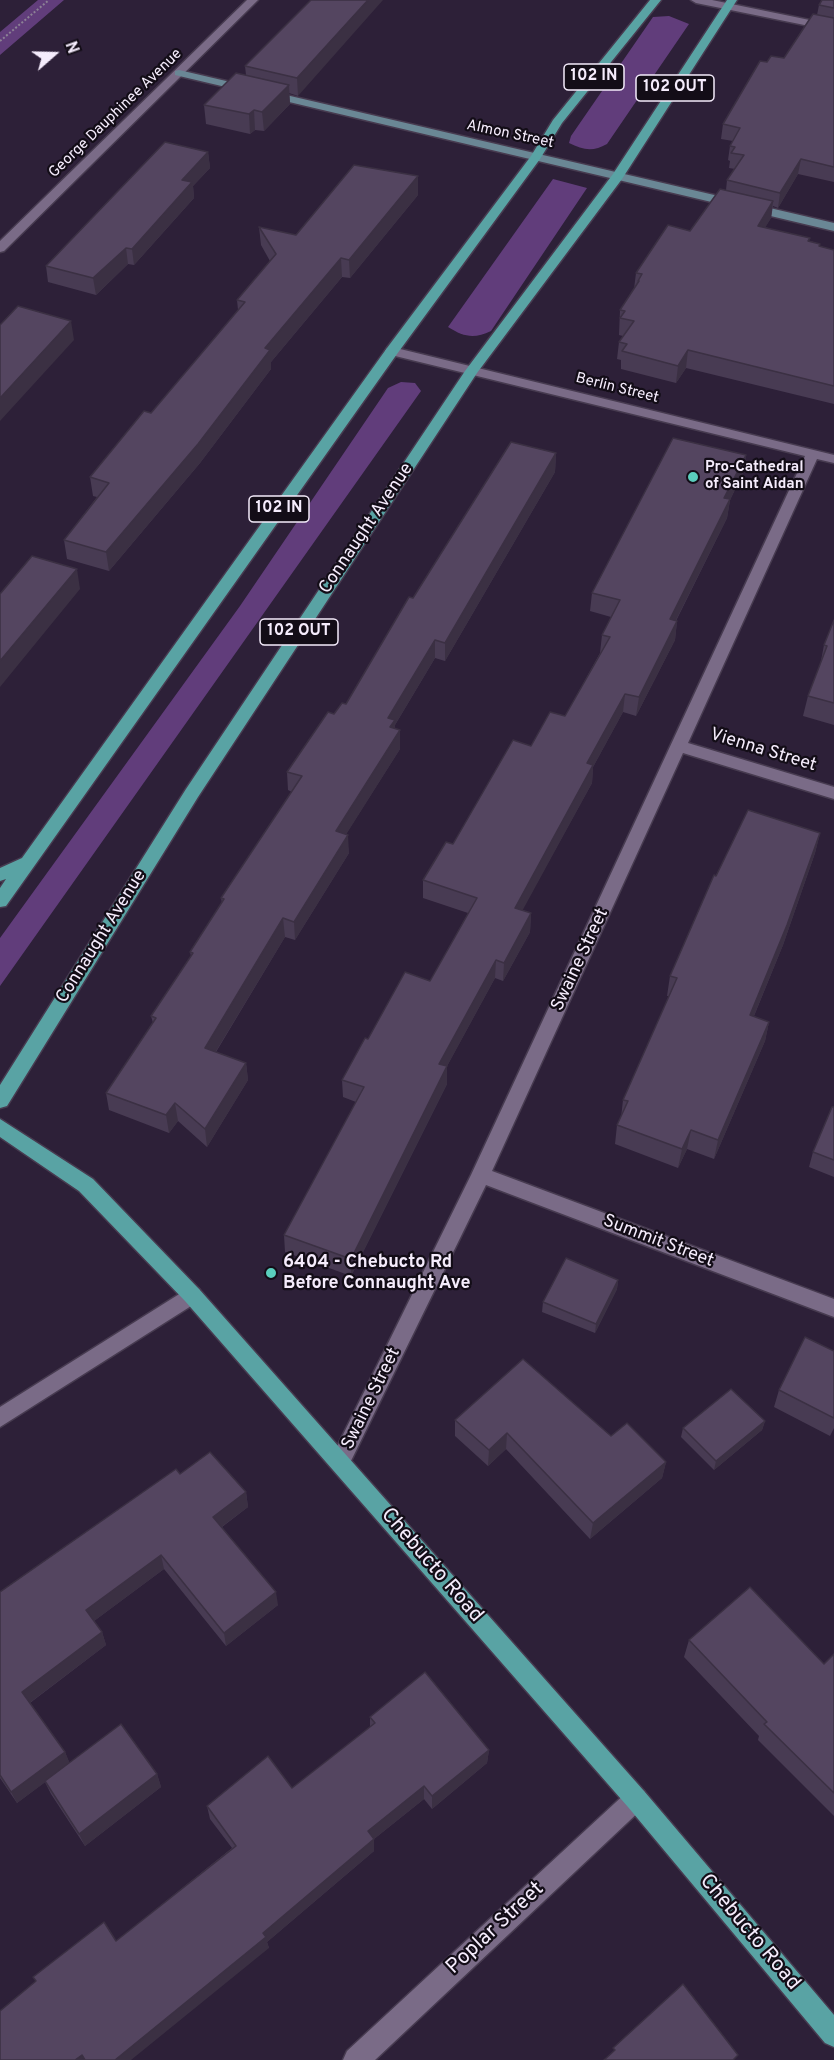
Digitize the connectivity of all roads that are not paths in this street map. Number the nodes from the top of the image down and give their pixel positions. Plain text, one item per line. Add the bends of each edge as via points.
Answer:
1 (253, 0) edge
2 (656, 0) edge
3 (696, 0) edge
4 (730, 3) edge
5 (834, 27) edge
6 (179, 73) junction
7 (536, 157) junction
8 (618, 176) junction
9 (834, 227) edge
10 (0, 248) edge
11 (392, 351) junction
12 (472, 371) junction
13 (813, 453) junction
14 (834, 459) edge
15 (680, 746) junction
16 (834, 793) edge
17 (25, 863) junction
18 (0, 874) edge
19 (0, 901) edge
20 (0, 1101) edge
21 (0, 1127) edge
22 (481, 1175) junction
23 (192, 1295) junction
24 (834, 1308) edge
25 (0, 1418) edge
26 (340, 1462) junction
27 (636, 1799) junction
28 (834, 2034) edge
29 (356, 2060) edge

1 - 6 street, George Dauphinee Avenue
2 - 7 main road, 102 IN via 557,122
3 - 4 street
4 - 5 street
4 - 8 main road, Connaught Avenue / 102 OUT
6 - 7 street, Almon Street
6 - 10 street, George Dauphinee Avenue
7 - 8 street, Almon Street
7 - 11 main road, 102 IN
8 - 9 street, Almon Street
8 - 12 main road, Connaught Avenue / 102 OUT
11 - 12 street, Berlin Street
11 - 17 main road, 102 IN
12 - 13 street, Berlin Street
12 - 20 main road, Connaught Avenue / 102 OUT via 192,793
13 - 14 street, Berlin Street
13 - 15 street, Swaine Street
15 - 16 street, Vienna Street
15 - 22 street, Swaine Street
17 - 18 main road
17 - 19 main road
21 - 23 main road, Chebucto Road via 86,1185
22 - 24 street, Summit Street
22 - 26 street, Swaine Street
23 - 25 street
23 - 26 main road, Chebucto Road
26 - 27 main road, Chebucto Road
27 - 28 main road, Chebucto Road
27 - 29 street, Poplar Street

